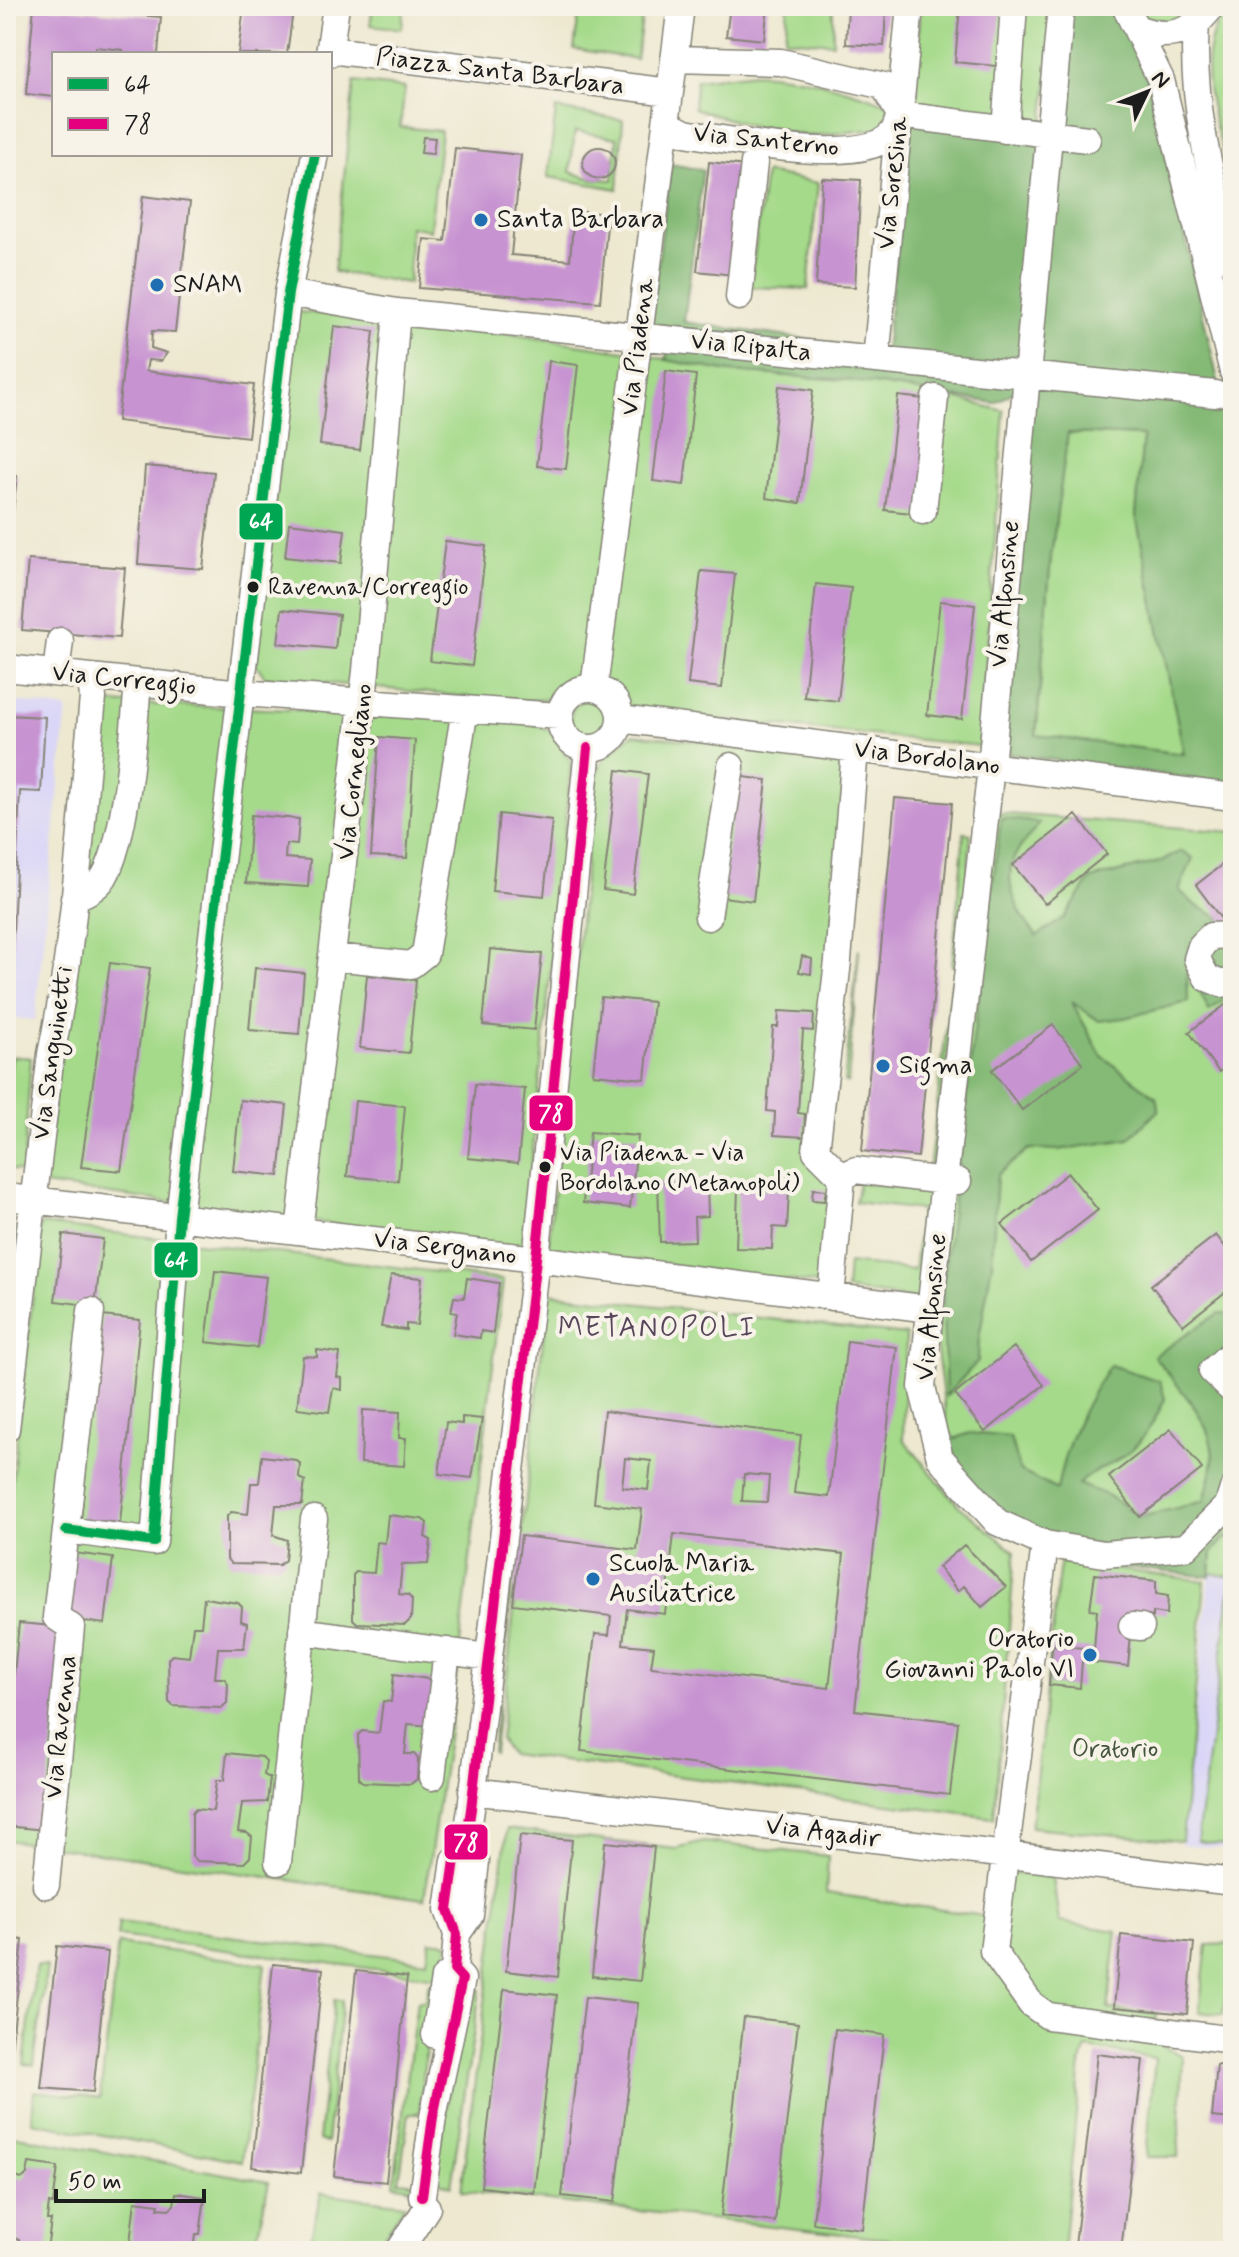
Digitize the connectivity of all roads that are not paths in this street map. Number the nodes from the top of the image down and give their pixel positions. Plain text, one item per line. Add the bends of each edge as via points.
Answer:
1 (336, 6) edge
2 (681, 6) edge
3 (910, 6) edge
4 (1014, 6) edge
5 (1061, 6) edge
6 (1125, 6) edge
7 (1204, 15) edge
8 (1139, 29) junction
9 (330, 52) edge
10 (332, 52) edge
11 (675, 59) junction
12 (670, 92) junction
13 (900, 115) junction
14 (666, 123) junction
15 (1005, 130) junction
16 (1047, 135) junction
17 (1087, 139) dead end
18 (315, 156) edge
19 (754, 163) dead end
20 (1233, 264) edge
21 (288, 293) junction
22 (739, 297) dead end
23 (397, 312) junction
24 (639, 336) junction
25 (876, 360) junction
26 (1233, 372) edge
27 (1025, 375) junction
28 (1215, 394) dead end
29 (935, 398) dead end
30 (923, 511) dead end
31 (60, 641) dead end
32 (6, 668) edge
33 (56, 673) junction
34 (91, 677) junction
35 (138, 682) junction
36 (594, 688) junction
37 (241, 693) junction
38 (363, 702) junction
39 (465, 709) junction
40 (559, 716) junction
41 (620, 719) junction
42 (588, 748) junction
43 (855, 749) junction
44 (731, 766) dead end
45 (991, 767) junction
46 (1233, 797) edge
47 (74, 898) junction
48 (708, 917) dead end
49 (1233, 935) edge
50 (334, 957) junction
51 (1233, 981) edge
52 (842, 1177) junction
53 (951, 1181) junction
54 (6, 1197) edge
55 (34, 1200) junction
56 (179, 1217) junction
57 (299, 1231) junction
58 (536, 1259) junction
59 (831, 1297) junction
60 (930, 1309) junction
61 (91, 1311) dead end
62 (1233, 1352) edge
63 (1233, 1391) edge
64 (6, 1429) edge
65 (1233, 1489) edge
66 (314, 1519) dead end
67 (66, 1530) junction
68 (1045, 1544) junction
69 (302, 1631) junction
70 (447, 1651) junction
71 (488, 1657) junction
72 (432, 1777) dead end
73 (472, 1791) junction
74 (1004, 1855) junction
75 (278, 1862) dead end
76 (1233, 1882) edge
77 (46, 1885) dead end
78 (1233, 2040) edge
79 (399, 2251) edge

1 - 9 street
2 - 11 street, Via Piadena
3 - 13 street, Via Soresina
4 - 15 street
5 - 16 street, Via Alfonsine
6 - 8 street
7 - 8 street via 1180,34
7 - 20 street via 1193,62 1198,106
8 - 26 street via 1161,80
10 - 12 street, Piazza Santa Barbara
11 - 12 street, Via Piadena
11 - 13 street via 781,62 841,74 884,86
12 - 14 street, Via Piadena
13 - 14 street, Via Santerno via 892,134 846,151 685,133
13 - 15 street
13 - 25 street, Via Soresina
14 - 24 street, Via Piadena
15 - 16 street
16 - 17 street
16 - 27 street, Via Alfonsine
18 - 21 street
19 - 22 street
21 - 23 street, Via Ripalta
21 - 37 street
23 - 24 street, Via Ripalta
23 - 38 street, Via Cornegliano
24 - 25 street, Via Ripalta
24 - 36 street, Via Piadena
25 - 27 street, Via Ripalta
27 - 28 street, Via Ripalta
27 - 45 street, Via Alfonsine
29 - 30 street
31 - 33 street
32 - 33 street, Via Correggio
33 - 34 street, Via Correggio
34 - 35 street, Via Correggio
34 - 47 street, Via Sanguinetti
35 - 37 street, Via Correggio
35 - 47 street via 115,847 103,877
36 - 40 street via 570,694
36 - 41 street via 609,694
37 - 38 street
37 - 56 street
38 - 39 street
38 - 50 street, Via Cornegliano
39 - 40 street
39 - 50 street via 425,954 411,965
40 - 42 street via 567,739
41 - 42 street via 610,740
41 - 43 street, Via Bordolano
42 - 58 street
43 - 45 street, Via Bordolano
43 - 52 street via 816,1151
44 - 48 street
45 - 46 street, Via Bordolano
45 - 53 street, Via Alfonsine
47 - 55 street, Via Sanguinetti
49 - 51 street via 1211,936 1197,959 1207,978 1222,984
50 - 57 street, Via Cornegliano
52 - 53 street via 856,1170
52 - 59 street
53 - 60 street, Via Alfonsine
54 - 55 street, Via Sergnano
55 - 56 street, Via Sergnano
55 - 64 street, Via Sanguinetti
56 - 57 street, Via Sergnano
56 - 67 street via 154,1542
57 - 58 street, Via Sergnano
58 - 59 street, Via Sergnano
58 - 71 street
59 - 60 street, Via Sergnano
60 - 68 street, Via Alfonsine via 922,1387 940,1458 997,1522
61 - 67 street, Via Ravenna
62 - 63 street via 1212,1371
65 - 68 street, Via Alfonsine via 1228,1505 1186,1547 1104,1554
66 - 69 street
67 - 77 street, Via Ravenna via 56,1617 71,1627
68 - 74 street
69 - 70 street
69 - 75 street
70 - 71 street
70 - 72 street
71 - 73 street
73 - 74 street, Via Agadir
73 - 79 street via 465,1849 476,1861 470,1915 457,1934 454,1970 461,1987 433,2117 424,2202
74 - 76 street, Via Agadir
74 - 78 street via 993,1951 1039,2011

